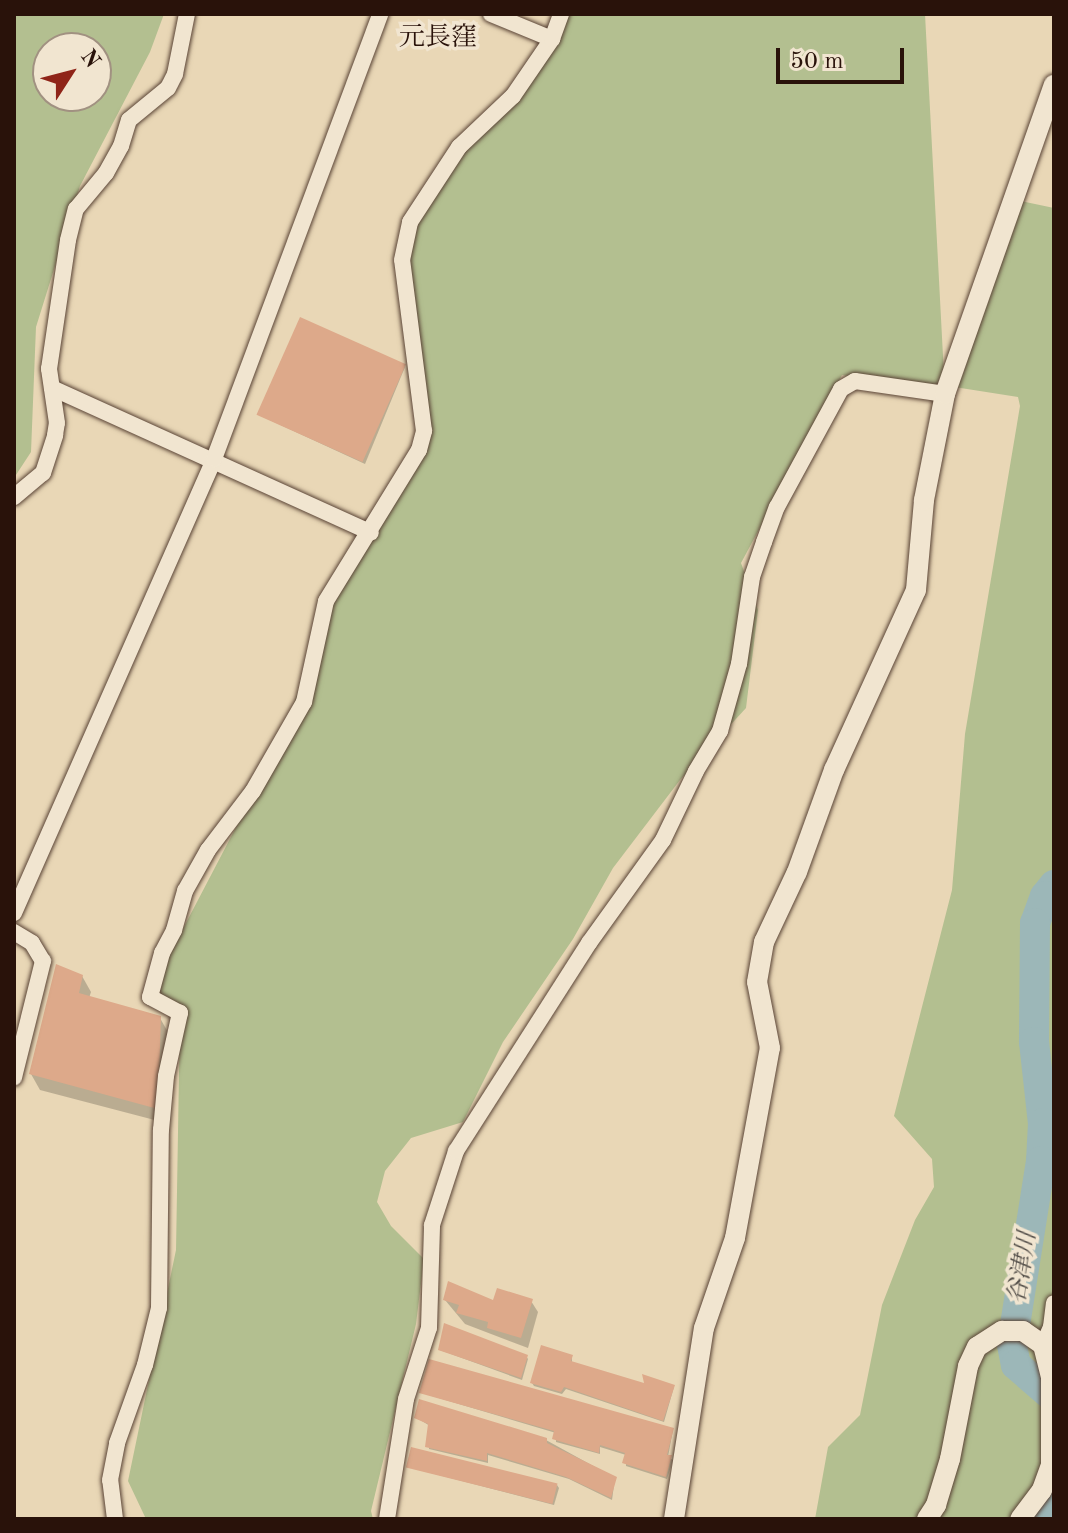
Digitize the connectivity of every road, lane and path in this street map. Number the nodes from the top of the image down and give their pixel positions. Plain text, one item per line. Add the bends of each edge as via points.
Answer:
1 (187, 14) edge
2 (380, 14) edge
3 (491, 14) edge
4 (561, 14) edge
5 (552, 39) junction
6 (1054, 85) edge
7 (52, 388) junction
8 (945, 394) junction
9 (214, 459) junction
10 (14, 497) edge
11 (371, 533) junction
12 (14, 913) edge
13 (14, 932) edge
14 (14, 1077) edge
15 (1054, 1303) edge
16 (1043, 1345) junction
17 (115, 1519) edge
18 (387, 1519) edge
19 (674, 1519) edge
20 (927, 1519) edge
21 (1020, 1519) edge

1 - 7 street via 168,88 129,120 106,173 76,209 49,369
2 - 9 street
3 - 5 street
4 - 5 street
5 - 11 street via 513,96 447,161 410,222 402,260 424,431 419,450
6 - 8 street
7 - 9 street
7 - 10 street via 57,423 45,468
8 - 18 street via 855,381 841,389 777,507 764,542 720,731 663,840 589,943 456,1151 432,1225 429,1328 406,1399
8 - 19 street via 924,500 916,590 764,942 757,982 770,1048 735,1238 704,1328
9 - 11 street
9 - 12 street
11 - 17 street via 326,601 304,702 253,791 208,850 185,891 150,997 180,1013 161,1130 159,1308 117,1443 110,1480
13 - 14 street via 32,943 43,961
15 - 16 street
16 - 20 street via 1023,1331 1002,1331 977,1347 968,1366 950,1459
16 - 21 street via 1051,1376 1051,1465 1042,1490

